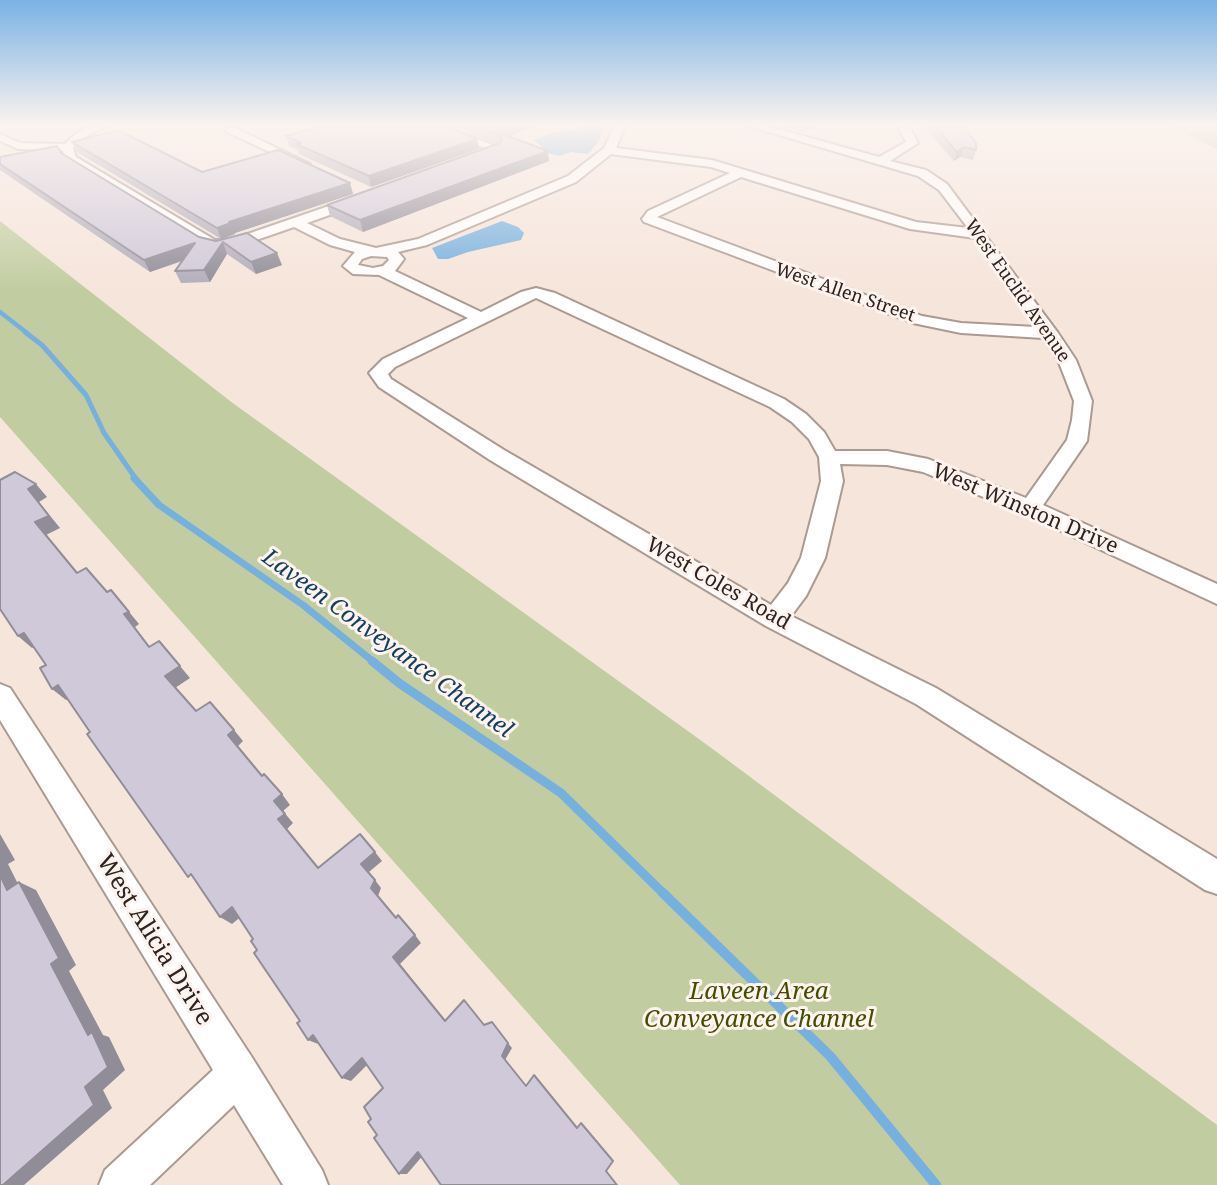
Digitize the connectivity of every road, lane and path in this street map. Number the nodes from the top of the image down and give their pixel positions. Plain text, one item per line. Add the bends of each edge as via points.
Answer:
1 (105, 179) edge
2 (569, 179) edge
3 (727, 179) edge
4 (761, 179) edge
5 (933, 179) edge
6 (366, 192) edge
7 (295, 222) junction
8 (979, 234) junction
9 (335, 242) junction
10 (422, 242) junction
11 (376, 251) junction
12 (350, 262) junction
13 (390, 265) junction
14 (479, 317) junction
15 (1050, 333) junction
16 (829, 457) junction
17 (1030, 508) junction
18 (1217, 595) edge
19 (775, 619) junction
20 (0, 696) edge
21 (1217, 878) edge
22 (239, 1073) junction
23 (120, 1185) edge
24 (307, 1185) edge

1 - 7 street via 220,246
2 - 10 street
3 - 15 street, West Allen Street via 649,219 919,320 961,328
4 - 8 street via 915,226
5 - 8 street, West Euclid Avenue
6 - 7 street
7 - 9 street
8 - 15 street, West Euclid Avenue
9 - 11 street
9 - 12 street
10 - 11 street
10 - 13 street
11 - 12 street
11 - 13 street via 391,253
12 - 13 street via 358,271
13 - 14 street via 414,284
14 - 16 street, West Coles Road via 536,293 549,296 777,403 817,436
14 - 19 street, West Coles Road via 378,373 385,383 497,455
15 - 17 street, West Euclid Avenue via 1076,381 1083,401 1082,420 1069,455
16 - 17 street, West Winston Drive via 887,458 928,466
16 - 19 street via 832,481 813,558
17 - 18 street, West Winston Drive
19 - 21 street, West Coles Road via 926,696
20 - 22 street, West Alicia Drive
22 - 23 street
22 - 24 street, West Alicia Drive

